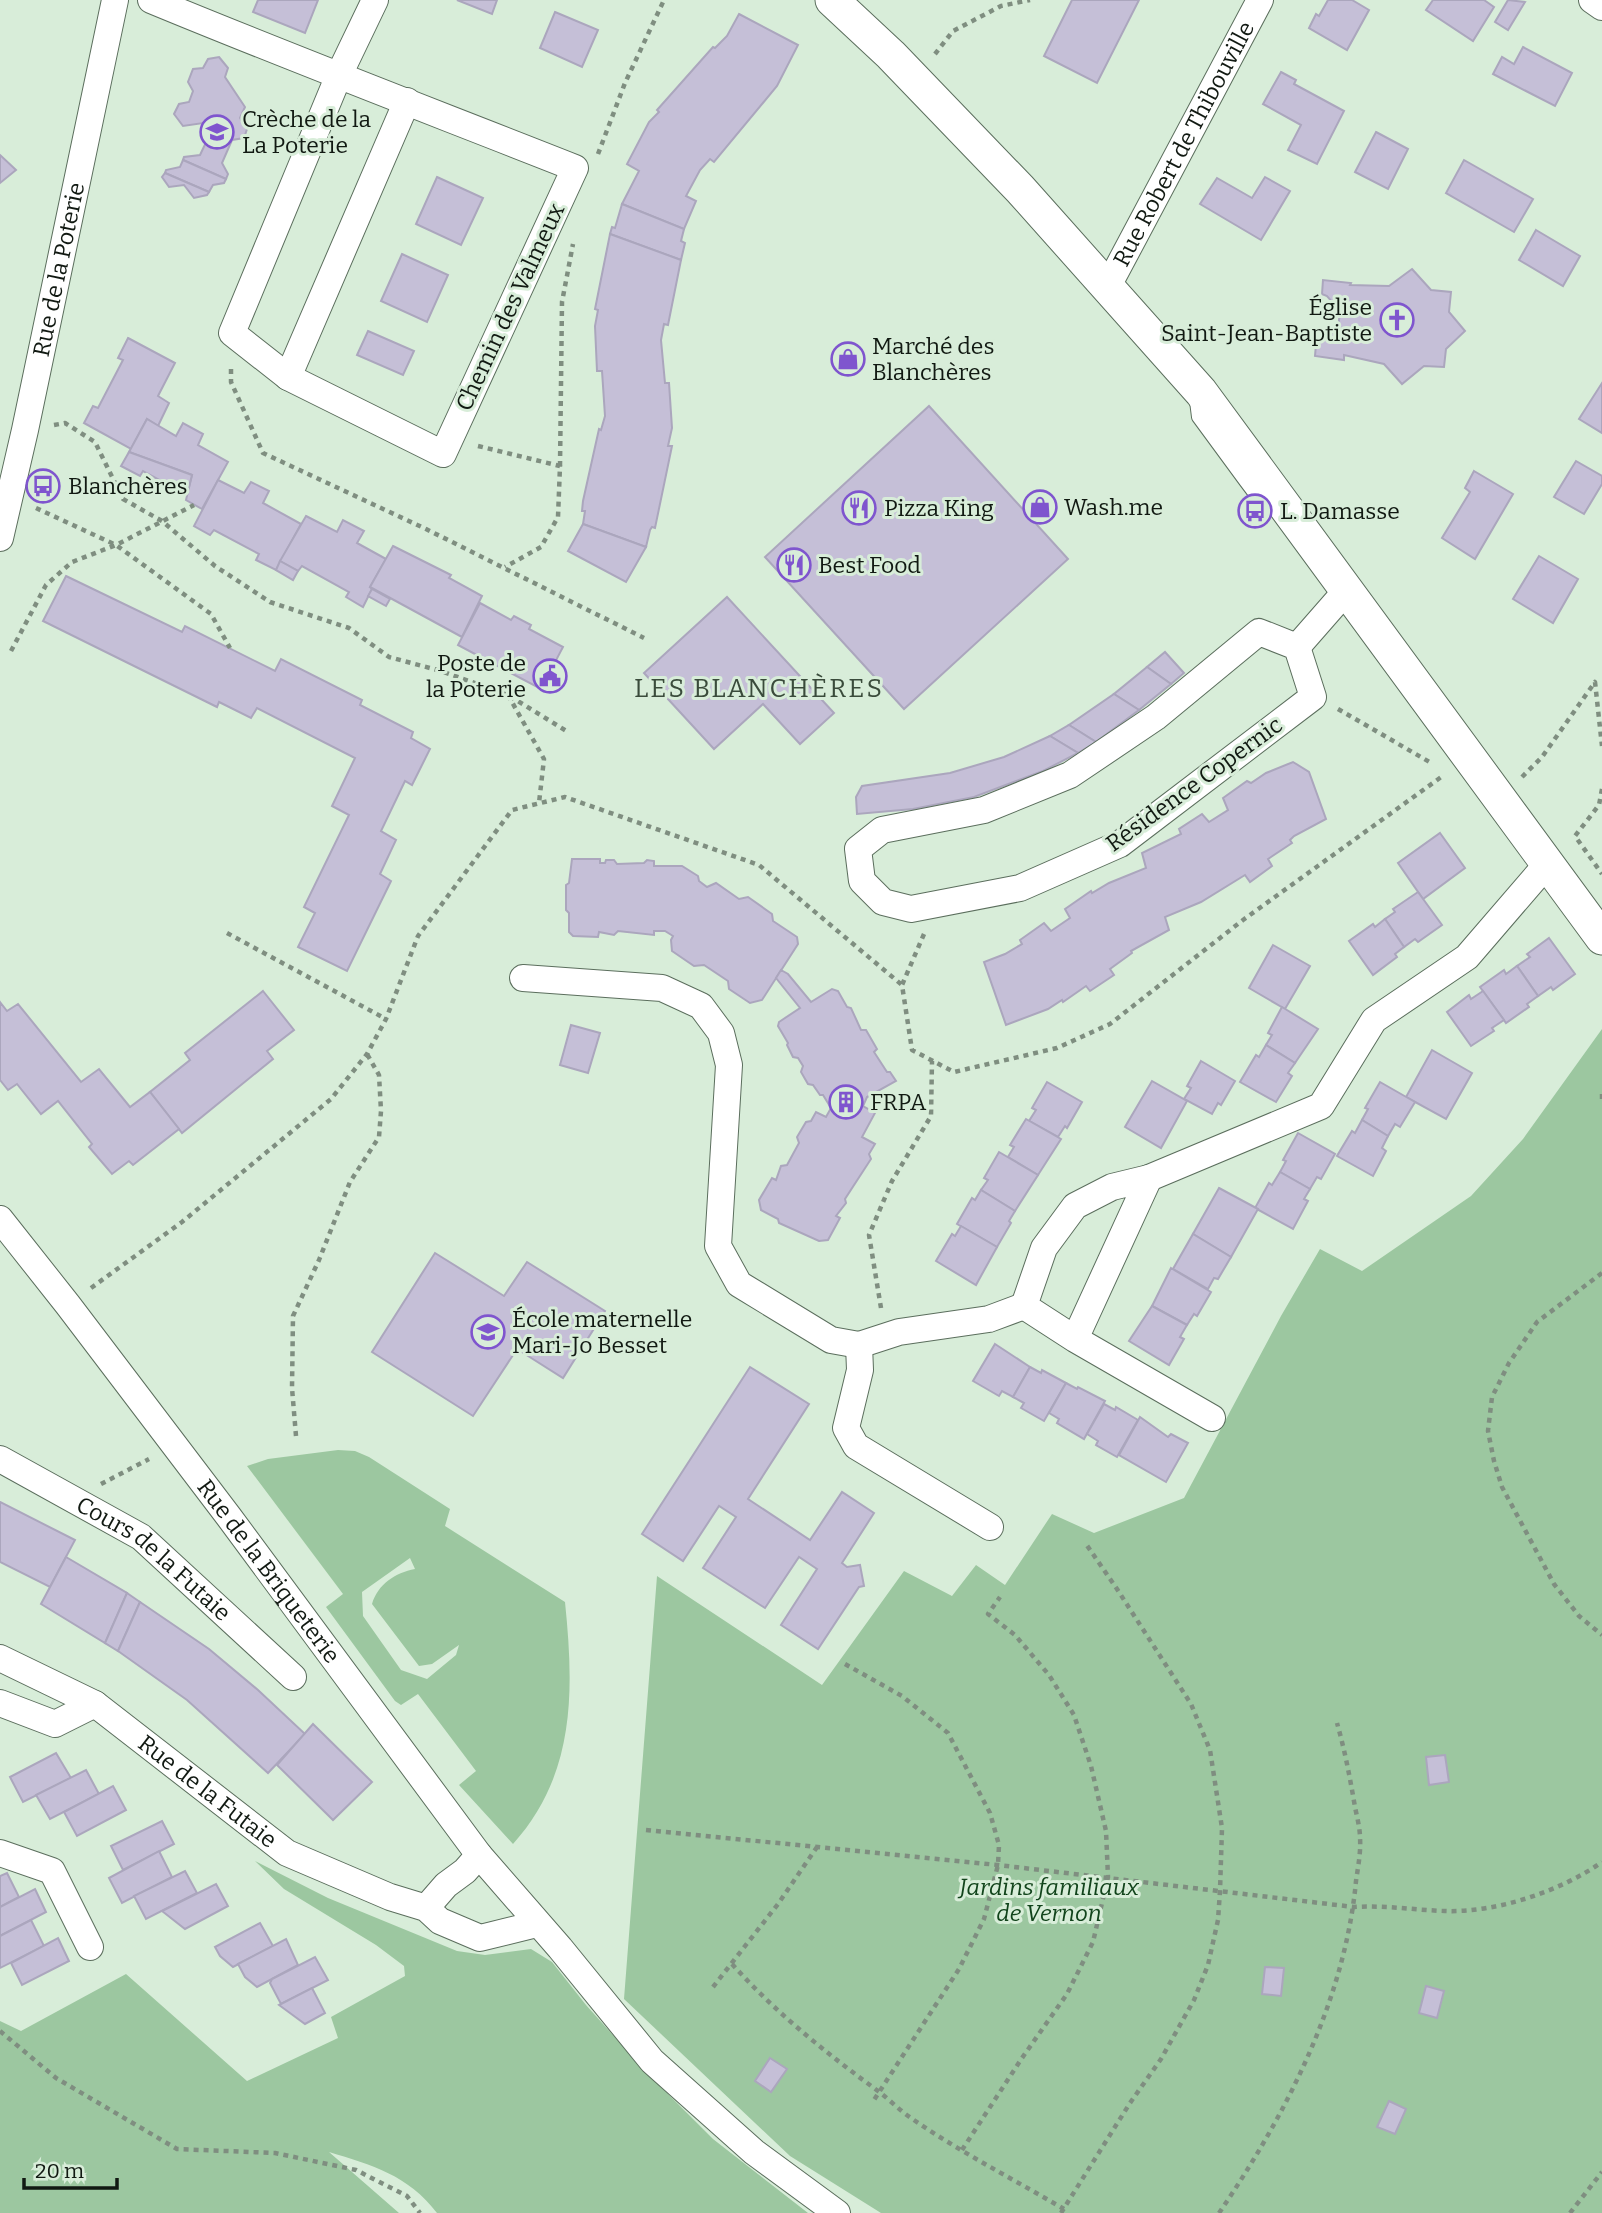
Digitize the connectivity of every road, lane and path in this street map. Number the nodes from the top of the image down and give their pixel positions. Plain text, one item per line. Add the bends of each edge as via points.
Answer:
1 (116, 0) edge
2 (150, 0) edge
3 (375, 0) edge
4 (664, 0) edge
5 (832, 0) edge
6 (1030, 0) edge
7 (1260, 0) edge
8 (1001, 3) edge
9 (340, 75) junction
10 (915, 79) junction
11 (407, 102) junction
12 (575, 168) junction
13 (575, 239) dead end
14 (1108, 286) junction
15 (232, 333) junction
16 (288, 377) junction
17 (25, 430) junction
18 (450, 439) junction
19 (560, 466) junction
20 (10, 496) junction
21 (194, 505) dead end
22 (162, 522) junction
23 (0, 538) edge
24 (116, 545) junction
25 (504, 568) junction
26 (1346, 591) junction
27 (644, 638) dead end
28 (1297, 647) junction
29 (230, 648) dead end
30 (11, 651) dead end
31 (508, 695) junction
32 (1312, 697) junction
33 (569, 732) dead end
34 (1602, 746) edge
35 (1602, 789) edge
36 (1501, 798) junction
37 (540, 803) junction
38 (1547, 864) junction
39 (1602, 874) edge
40 (938, 904) junction
41 (226, 933) dead end
42 (1602, 938) edge
43 (523, 978) dead end
44 (901, 985) junction
45 (386, 1019) junction
46 (367, 1054) junction
47 (932, 1061) junction
48 (1602, 1094) edge
49 (1602, 1101) edge
50 (1149, 1178) junction
51 (0, 1219) edge
52 (1602, 1273) edge
53 (68, 1305) junction
54 (1024, 1306) junction
55 (887, 1336) junction
56 (1074, 1339) junction
57 (859, 1345) junction
58 (1212, 1418) dead end
59 (296, 1436) dead end
60 (172, 1441) junction
61 (0, 1459) edge
62 (72, 1499) junction
63 (990, 1527) dead end
64 (1086, 1544) dead end
65 (1000, 1597) dead end
66 (1602, 1635) edge
67 (0, 1658) edge
68 (845, 1664) dead end
69 (293, 1677) dead end
70 (0, 1703) edge
71 (94, 1704) junction
72 (1337, 1723) dead end
73 (646, 1830) dead end
74 (817, 1847) junction
75 (0, 1853) edge
76 (479, 1855) junction
77 (1602, 1862) edge
78 (998, 1865) junction
79 (1108, 1877) junction
80 (1220, 1891) junction
81 (1354, 1907) junction
82 (426, 1908) junction
83 (537, 1924) junction
84 (90, 1948) dead end
85 (732, 1964) junction
86 (713, 1987) dead end
87 (0, 2031) edge
88 (879, 2092) junction
89 (874, 2100) dead end
90 (962, 2150) junction
91 (1602, 2172) edge
92 (1062, 2211) edge
93 (419, 2213) edge
94 (837, 2213) edge
95 (1219, 2213) edge
96 (1570, 2213) edge

1 - 17 street, Rue de la Poterie
2 - 9 street
3 - 9 street
4 - 12 path via 625,83 589,178
5 - 10 street
6 - 8 path
7 - 14 street, Rue Robert de Thibouville
8 - 10 path via 953,32
9 - 11 street
9 - 15 street
10 - 14 street
11 - 12 street
11 - 16 street
12 - 18 street, Chemin des Valmeux
13 - 19 path via 562,302
14 - 26 street via 1195,385
15 - 16 street, Chemin des Valmeux
15 - 25 path via 231,382 263,453
16 - 18 street, Chemin des Valmeux via 443,454
17 - 20 street, Rue de la Poterie
17 - 22 path via 65,423 95,442 123,499
18 - 19 path
19 - 25 path via 558,517 541,547
20 - 23 street, Rue de la Poterie
20 - 24 path
21 - 22 path
22 - 24 path
22 - 31 path via 215,566 270,602 349,628 389,657
24 - 29 path via 211,614
24 - 30 path via 72,562 46,584
25 - 27 path
26 - 28 street
26 - 36 street
28 - 32 street
28 - 40 street, Résidence Copernic via 1259,632 1156,718 1070,775 984,810 882,830 858,849 862,881 883,902 911,909
31 - 33 path
31 - 37 path via 544,758
32 - 40 street, Résidence Copernic via 1120,844 1020,888
32 - 47 path via 1352,715 1445,774 1243,920 1110,1024 1057,1048 954,1072
34 - 36 path via 1595,682 1542,757
35 - 39 path via 1599,804 1575,836
36 - 38 street
37 - 44 path via 565,797 759,865
37 - 45 path via 512,810 418,936
38 - 42 street
38 - 50 street via 1467,957 1374,1020 1321,1106
40 - 44 path
41 - 45 path
43 - 57 street via 662,988 701,1006 721,1033 729,1065 718,1246 739,1284 831,1340
44 - 47 path via 912,1050
45 - 46 path
46 - 53 path via 331,1099 182,1222
46 - 59 path via 379,1075 379,1137 350,1182 293,1315
47 - 55 path via 931,1116 891,1181 869,1235
48 - 49 path
50 - 54 street via 1112,1187 1075,1206 1044,1248
50 - 56 street
51 - 53 street, Rue de la Briqueterie
52 - 66 path via 1537,1322 1492,1396 1489,1431 1502,1487 1554,1584
53 - 60 street, Rue de la Briqueterie
54 - 55 street via 989,1319
54 - 56 street
55 - 57 street
56 - 58 street
57 - 63 street via 860,1370 846,1428 856,1446
60 - 62 path via 151,1458
60 - 76 street, Rue de la Briqueterie
61 - 62 street, Cours de la Futaie
62 - 69 street, Cours de la Futaie via 141,1537
64 - 80 path via 1191,1704 1210,1751 1222,1828
65 - 79 path via 988,1614 1015,1635 1049,1675 1074,1715 1106,1831
67 - 71 street, Rue de la Futaie
68 - 78 path via 902,1696 948,1733 990,1813 999,1845
70 - 71 street via 55,1724
71 - 82 street, Rue de la Futaie via 287,1853
72 - 81 path via 1360,1838
73 - 74 path
74 - 78 path
74 - 85 path
75 - 84 street via 52,1871
76 - 82 street
76 - 83 street, Rue de la Briqueterie
77 - 81 path via 1516,1903 1448,1912
78 - 79 path
78 - 88 path via 984,1919 959,1969
79 - 80 path
79 - 90 path via 1093,1942 1067,1994
80 - 81 path
80 - 92 path via 1208,1965 1194,2000
81 - 95 path via 1340,1968 1306,2064
82 - 83 street, Rue de la Futaie via 440,1921 480,1937
83 - 94 street, Rue de la Briqueterie via 652,2061 754,2152
85 - 86 path
85 - 88 path via 795,2025
87 - 93 path via 56,2078 177,2149 275,2153 356,2170 407,2196
88 - 89 path
88 - 90 path
90 - 92 path
91 - 96 path

